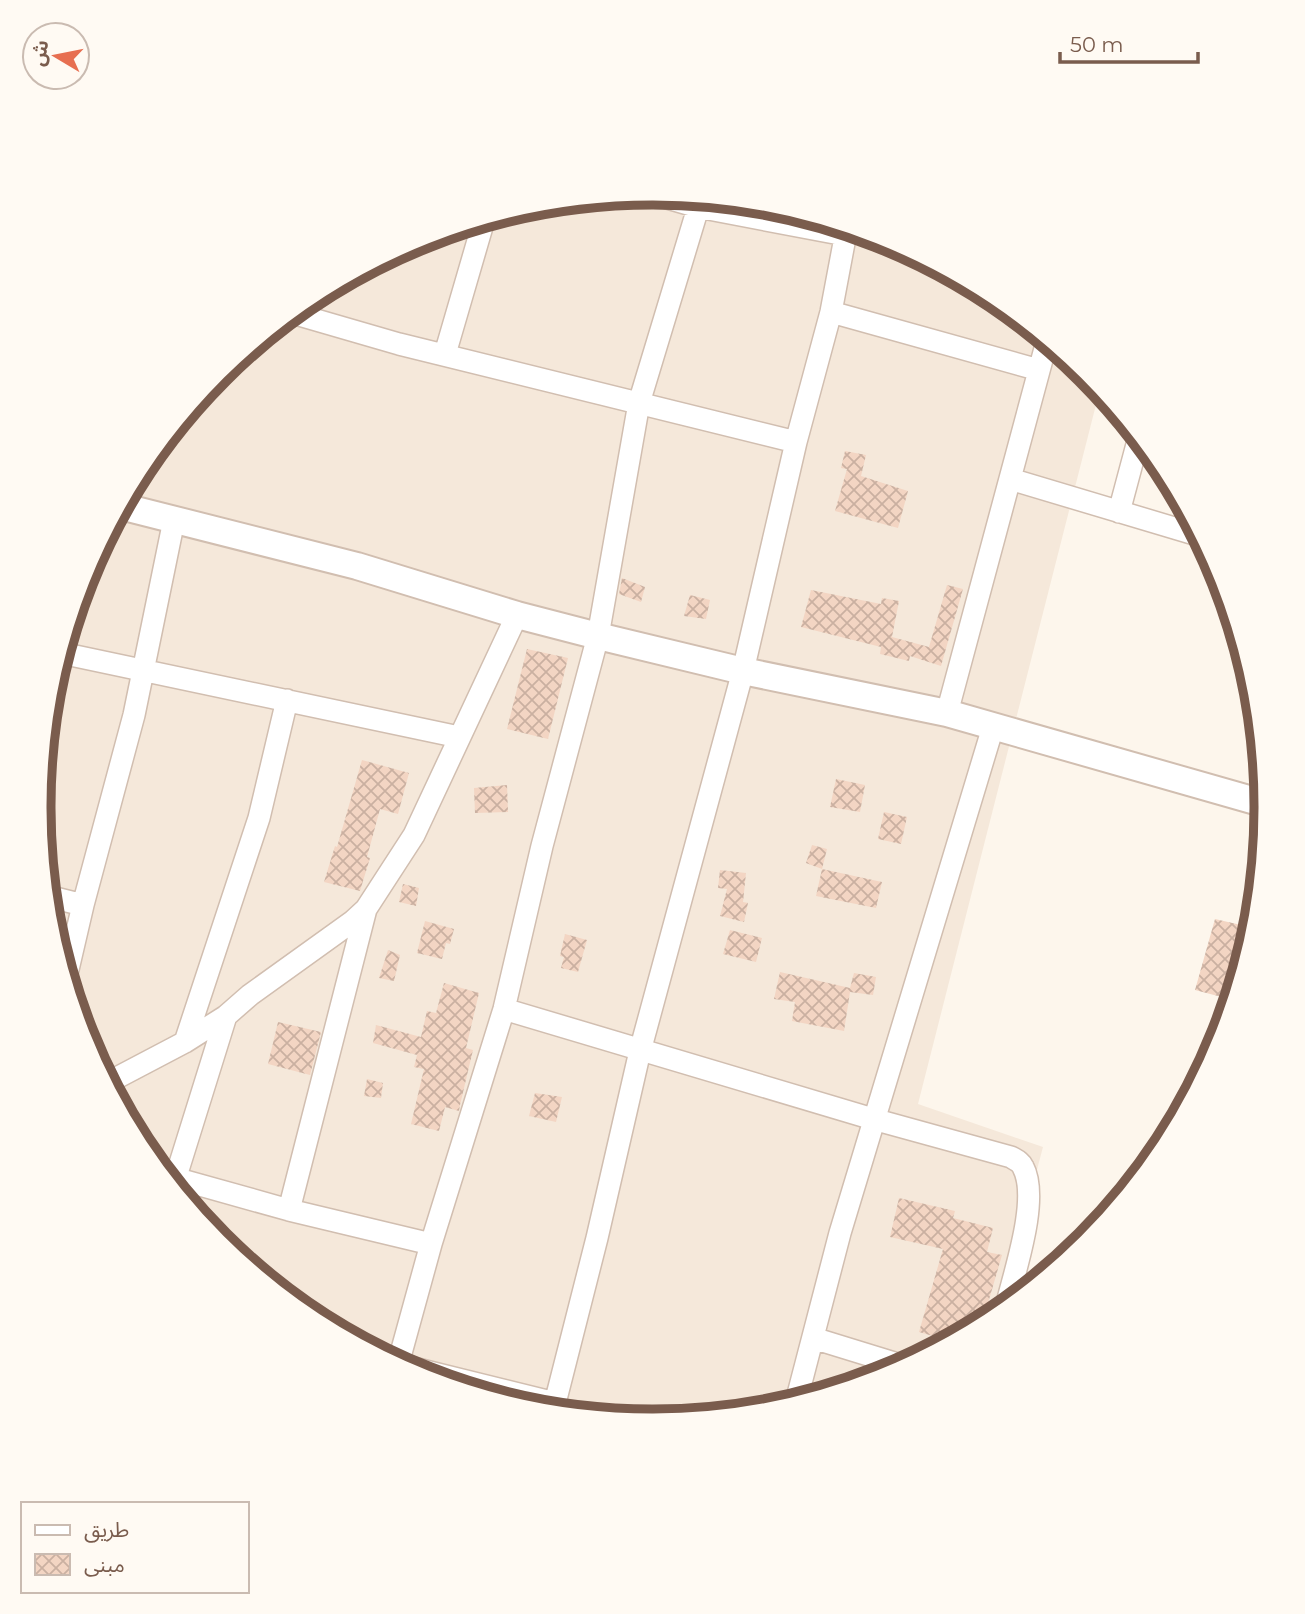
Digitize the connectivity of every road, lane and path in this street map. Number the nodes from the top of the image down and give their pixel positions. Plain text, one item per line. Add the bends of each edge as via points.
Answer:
1 (697, 207) edge
2 (481, 231) edge
3 (845, 237) edge
4 (831, 312) junction
5 (305, 317) edge
6 (1045, 352) edge
7 (445, 354) junction
8 (1040, 370) junction
9 (639, 403) junction
10 (796, 442) junction
11 (1136, 449) edge
12 (1010, 479) junction
13 (130, 509) edge
14 (1119, 512) junction
15 (174, 520) junction
16 (1188, 533) edge
17 (517, 615) junction
18 (598, 636) junction
19 (70, 655) edge
20 (144, 669) junction
21 (743, 671) junction
22 (287, 700) junction
23 (947, 713) junction
24 (993, 727) junction
25 (459, 737) junction
26 (1254, 801) edge
27 (58, 899) edge
28 (83, 905) junction
29 (366, 909) junction
30 (70, 960) edge
31 (504, 1009) junction
32 (226, 1016) junction
33 (185, 1042) junction
34 (640, 1051) junction
35 (116, 1078) edge
36 (873, 1119) junction
37 (174, 1171) edge
38 (183, 1183) edge
39 (289, 1210) junction
40 (431, 1244) junction
41 (1010, 1290) edge
42 (813, 1338) junction
43 (401, 1354) edge
44 (888, 1361) edge
45 (799, 1390) edge
46 (556, 1401) edge

1 - 9 street
2 - 7 street
3 - 4 street
4 - 8 street
4 - 10 street
5 - 7 street
6 - 8 street
7 - 9 street
8 - 12 street
9 - 10 street
9 - 18 street
10 - 21 street
11 - 14 street
12 - 14 street
12 - 23 street
13 - 15 street
14 - 16 street
15 - 17 street via 358,566
15 - 20 street
17 - 18 street
17 - 25 street
18 - 21 street
18 - 31 street via 541,846
19 - 20 street
20 - 22 street
20 - 28 street
21 - 23 street
21 - 34 street
22 - 25 street
22 - 33 street via 259,818
23 - 24 street
24 - 26 street
24 - 36 street
25 - 29 street via 414,835
27 - 28 street
28 - 30 street
29 - 32 street
29 - 39 street
31 - 34 street
31 - 40 street
32 - 33 street
32 - 37 street
33 - 35 street
34 - 36 street
34 - 46 street
36 - 41 street via 1023,1164 1029,1213
36 - 42 street
38 - 39 street
39 - 40 street
40 - 43 street
42 - 44 street
42 - 45 street

